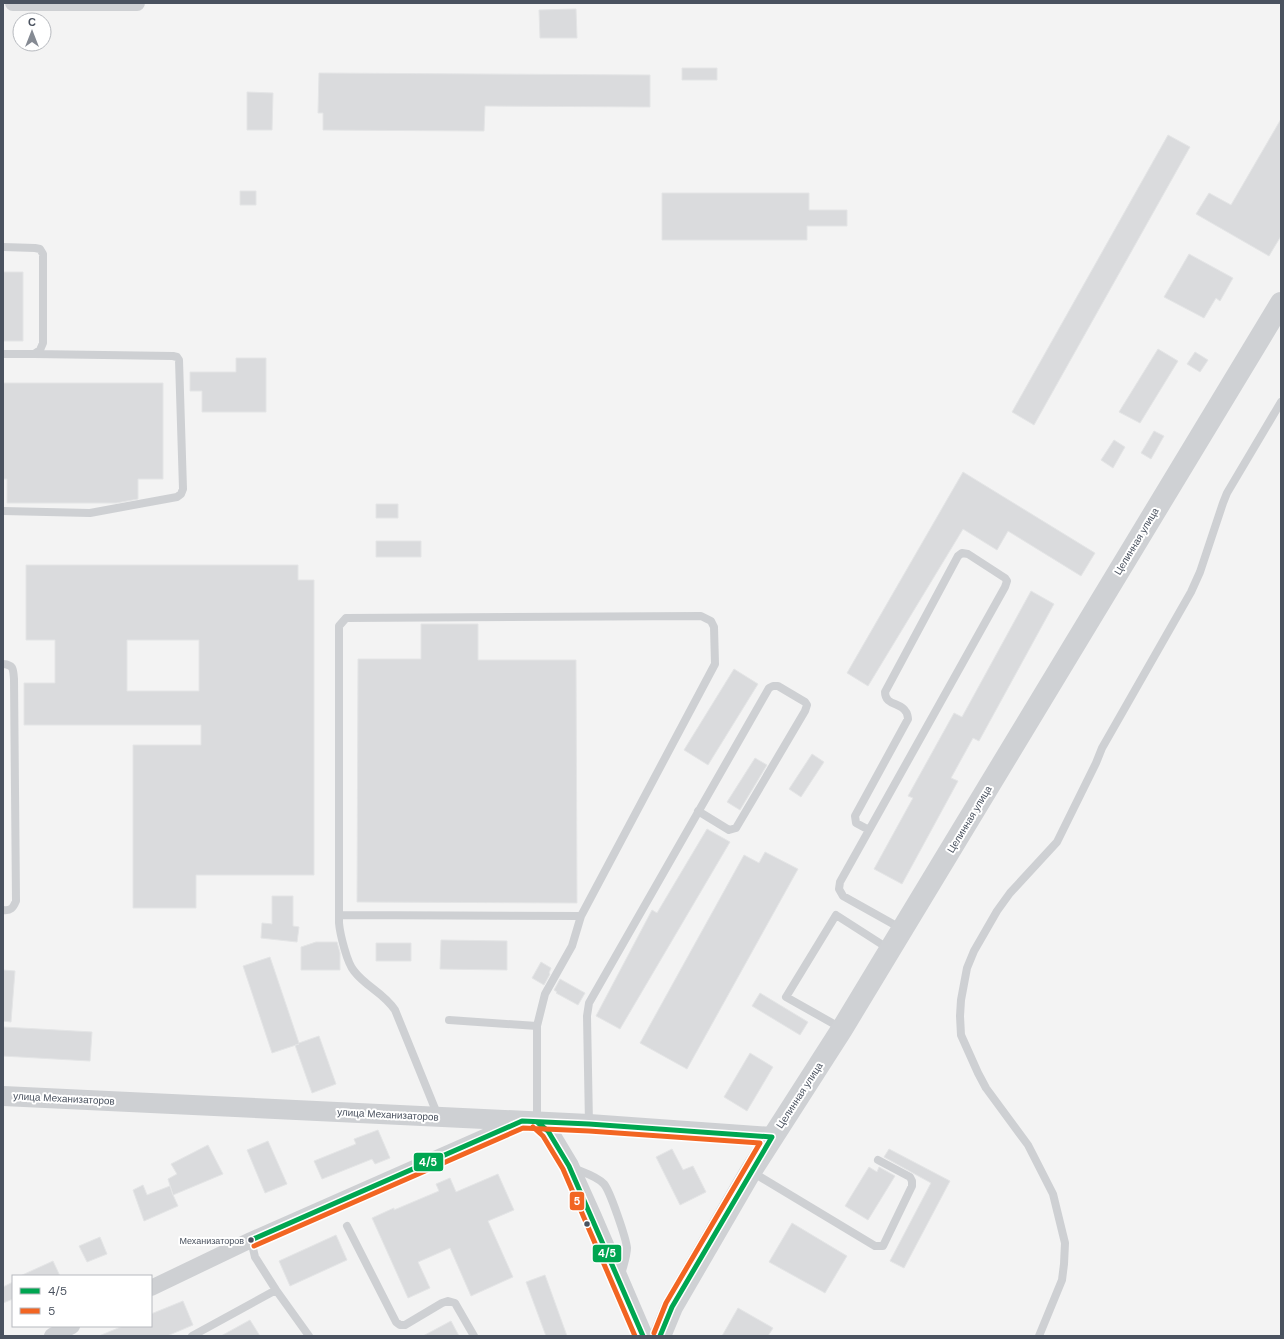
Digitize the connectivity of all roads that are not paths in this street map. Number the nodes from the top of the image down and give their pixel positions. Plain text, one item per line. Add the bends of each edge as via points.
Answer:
1 (13, 3) edge
2 (114, 3) edge
3 (137, 3) edge
4 (3, 247) edge
5 (1281, 303) edge
6 (3, 354) edge
7 (34, 354) junction
8 (1281, 402) edge
9 (3, 511) edge
10 (3, 664) edge
11 (698, 811) junction
12 (870, 830) junction
13 (3, 910) edge
14 (339, 915) junction
15 (581, 916) junction
16 (902, 930) junction
17 (890, 950) junction
18 (449, 1020) dead end
19 (537, 1026) junction
20 (842, 1028) junction
21 (3, 1096) edge
22 (438, 1116) junction
23 (530, 1121) junction
24 (589, 1124) junction
25 (772, 1138) junction
26 (878, 1160) dead end
27 (751, 1171) junction
28 (347, 1226) dead end
29 (250, 1240) junction
30 (152, 1288) edge
31 (276, 1290) junction
32 (70, 1327) edge
33 (52, 1336) edge
34 (192, 1336) edge
35 (309, 1336) edge
36 (474, 1336) edge
37 (643, 1336) edge
38 (660, 1336) edge
39 (1039, 1336) edge

1 - 2 street
2 - 3 street
4 - 7 lane via 35,248 40,249 43,254 43,343 40,350
5 - 16 main road, Целинная улица
6 - 7 lane
7 - 9 lane via 177,357 183,489 177,497 90,513
8 - 39 lane via 1227,493 1191,592 1102,748 1057,842 996,911 967,968 960,1008 961,1035 986,1088 1028,1145 1053,1194 1065,1243 1062,1280
10 - 13 lane via 9,665 13,670 14,679 16,901 9,910
11 - 11 lane via 769,688 778,686 805,702 805,711 736,828 729,830
11 - 24 lane via 589,1003 586,1016
12 - 12 lane via 1005,587 1006,578 968,554 962,553 958,556 885,692 887,700 907,712 908,719 855,816 856,823
12 - 16 lane via 840,882 839,889 843,896
14 - 15 lane
14 - 15 lane via 339,626 346,618 706,617 714,627 715,664
14 - 22 lane via 341,937 352,970 389,1000 395,1010
15 - 19 lane via 572,946 545,994
16 - 17 main road, Целинная улица
17 - 20 main road, Целинная улица
17 - 20 lane via 836,914 786,997
18 - 19 lane
19 - 23 lane
20 - 25 main road, Целинная улица
21 - 22 street, улица Механизаторов
22 - 23 street, улица Механизаторов
23 - 24 street, улица Механизаторов
23 - 29 street
23 - 37 street via 548,1131 569,1166
24 - 25 street, улица Механизаторов
25 - 27 main road, Целинная улица
26 - 27 lane via 910,1177 912,1181 912,1186 883,1246 879,1247
27 - 38 main road, Целинная улица via 672,1307
28 - 36 lane via 396,1322 405,1325 448,1301 455,1303
29 - 30 street
29 - 31 lane via 255,1257
31 - 34 lane
31 - 35 lane
32 - 33 street

